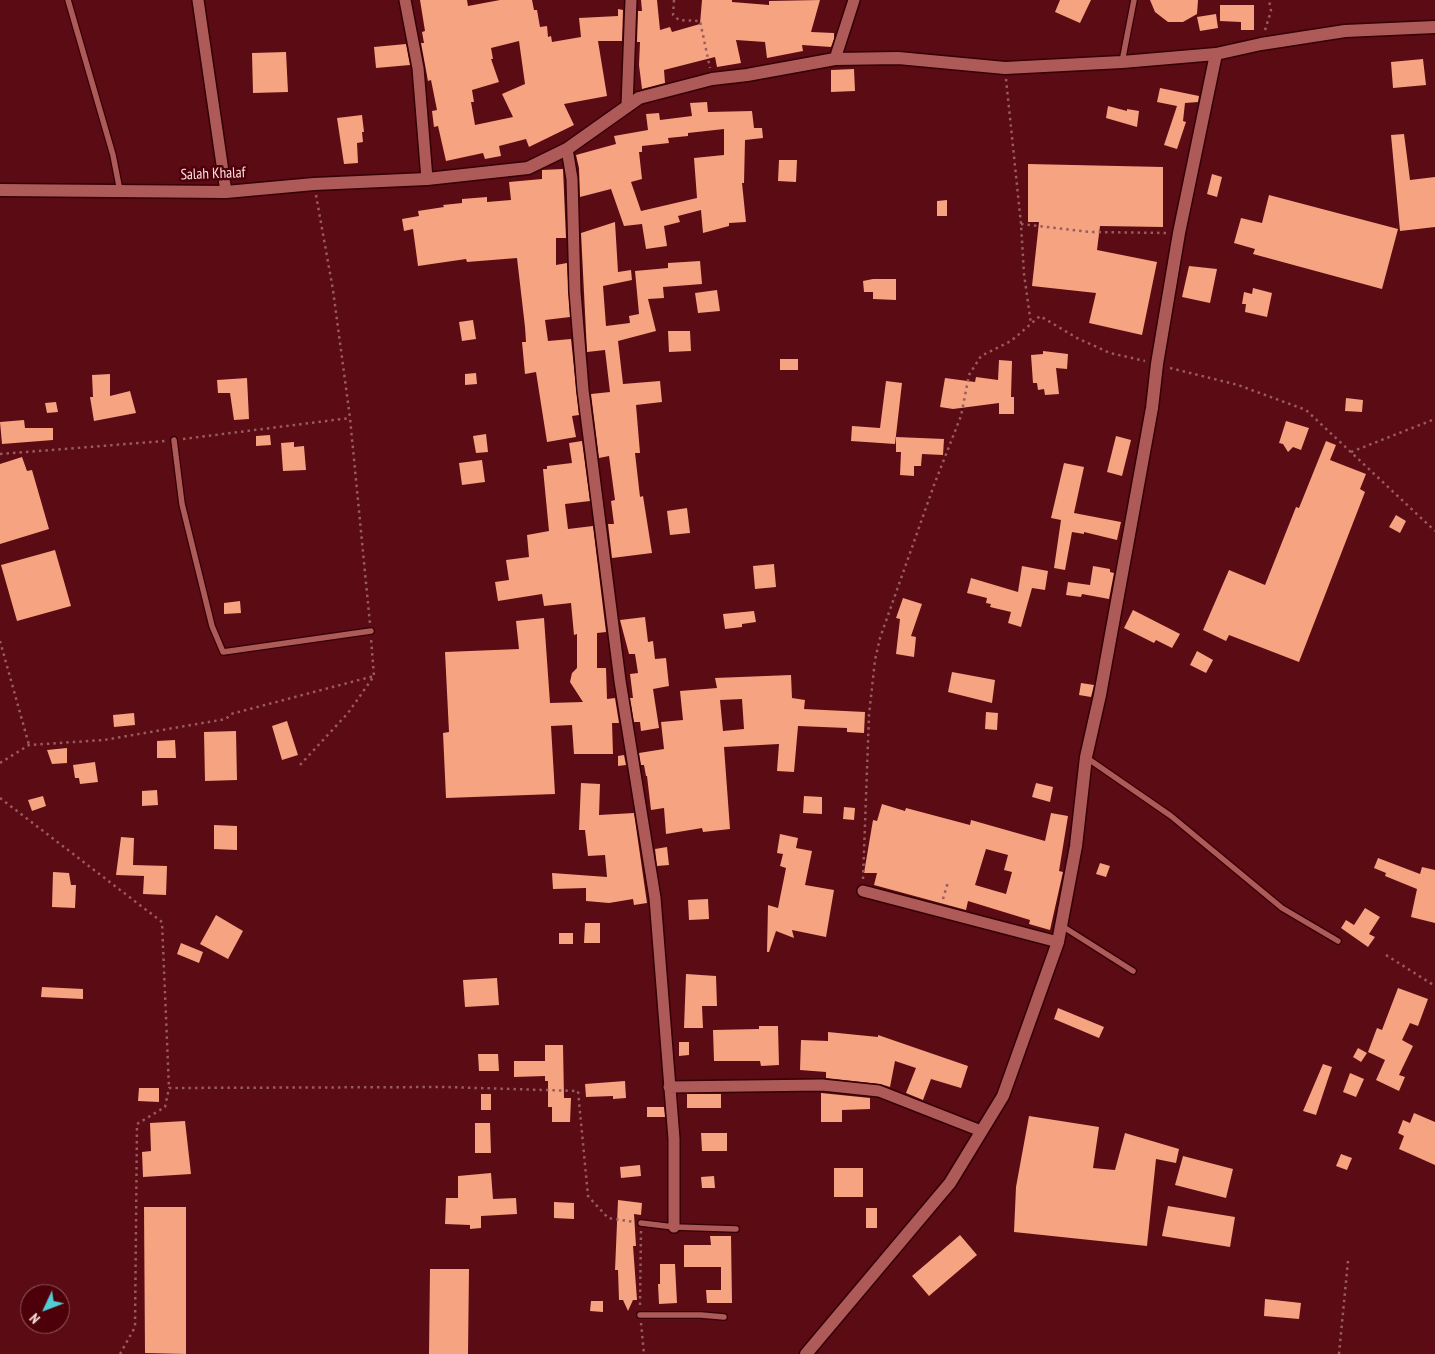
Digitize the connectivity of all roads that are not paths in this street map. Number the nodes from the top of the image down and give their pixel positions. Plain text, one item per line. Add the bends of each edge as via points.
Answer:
1 (68, 0) edge
2 (198, 0) edge
3 (405, 0) edge
4 (631, 0) edge
5 (854, 0) edge
6 (1134, 0) edge
7 (1435, 26) edge
8 (1216, 54) junction
9 (835, 59) junction
10 (1122, 62) junction
11 (627, 106) junction
12 (567, 149) junction
13 (427, 179) junction
14 (0, 190) edge
15 (120, 192) junction
16 (226, 192) junction
17 (174, 440) dead end
18 (371, 631) road end
19 (1086, 757) junction
20 (863, 891) road end
21 (1062, 926) junction
22 (1338, 941) dead end
23 (1058, 942) junction
24 (1133, 971) dead end
25 (669, 1087) junction
26 (981, 1131) junction
27 (641, 1223) road end
28 (674, 1227) junction
29 (736, 1229) dead end
30 (640, 1314) road end
31 (724, 1318) dead end
32 (806, 1354) edge

1 - 15 lane via 113,154
2 - 16 street
3 - 13 street via 418,68
4 - 11 street
5 - 9 street
6 - 10 lane
7 - 8 street, Salah Khalaf via 1345,32
8 - 10 street, Salah Khalaf
8 - 19 street via 1179,233 1152,408 1102,686
9 - 10 street, Salah Khalaf via 898,58 1005,68
9 - 11 street, Salah Khalaf via 712,79 639,98
11 - 12 street, Salah Khalaf
12 - 13 street, Salah Khalaf via 528,168
12 - 25 street via 572,179 575,292 583,390 620,681 655,898
13 - 16 street, Salah Khalaf
14 - 15 street, Salah Khalaf
15 - 16 street, Salah Khalaf
17 - 18 lane via 182,504 212,626 223,652
19 - 21 street via 1076,846
19 - 22 lane via 1171,816 1282,908
20 - 23 street
21 - 23 street
21 - 24 lane
23 - 26 street via 1003,1096
25 - 26 street via 822,1085 879,1091
25 - 28 street via 674,1139
26 - 32 street via 950,1182
27 - 28 lane
28 - 29 lane
30 - 31 lane

